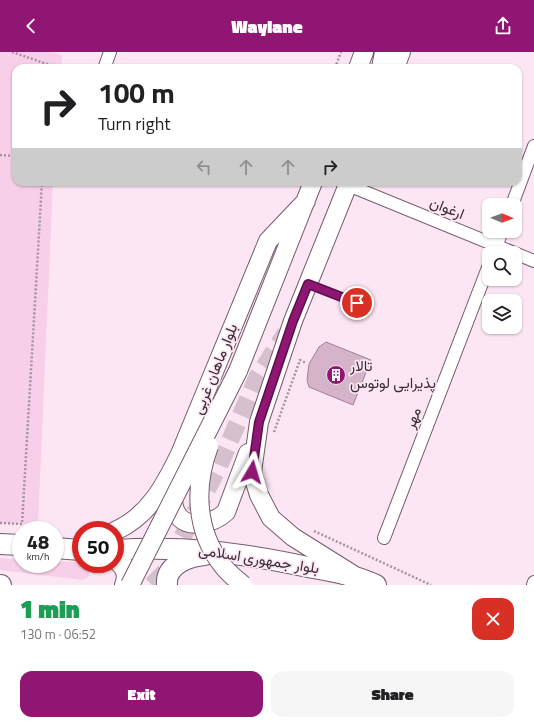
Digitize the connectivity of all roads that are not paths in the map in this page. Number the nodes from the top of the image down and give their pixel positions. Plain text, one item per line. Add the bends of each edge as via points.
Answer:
1 (110, 52) edge
2 (364, 52) edge
3 (384, 52) edge
4 (401, 52) edge
5 (106, 64) edge
6 (360, 64) edge
7 (382, 64) edge
8 (396, 64) edge
9 (534, 146) edge
10 (522, 178) edge
11 (312, 186) edge
12 (347, 186) edge
13 (353, 186) edge
14 (519, 186) edge
15 (515, 198) edge
16 (306, 201) junction
17 (488, 246) edge
18 (522, 257) edge
19 (534, 261) edge
20 (482, 283) edge
21 (308, 284) junction
22 (357, 303) dead end
23 (238, 371) junction
24 (259, 422) junction
25 (180, 454) junction
26 (124, 525) edge
27 (384, 538) dead end
28 (0, 544) edge
29 (12, 545) edge
30 (124, 550) edge
31 (259, 556) junction
32 (124, 567) edge
33 (358, 577) junction
34 (125, 585) edge
35 (130, 585) edge
36 (167, 585) tunnel mouth
37 (242, 585) edge
38 (376, 585) edge

1 - 5 street
2 - 6 main road
3 - 7 main road
4 - 8 main road
9 - 10 street
11 - 16 main road, بلوار ماهان غربی
12 - 21 main road
13 - 17 street, ارغوان
14 - 15 street
16 - 23 main road, بلوار ماهان غربی
16 - 25 main road, بلوار ماهان غربی via 268,241
18 - 19 street, ارغوان
20 - 27 street, مهر
21 - 22 lane
21 - 24 main road
23 - 35 main road, bridge
23 - 37 main road, bridge via 205,456 198,486 200,517 207,541 223,566
24 - 25 main road via 232,499 226,512 219,519 209,523 192,524 176,514 173,505 173,486
24 - 33 main road via 252,472 259,495 272,518 293,537
25 - 26 main road, بلوار ماهان غربی via 164,486 150,505
28 - 29 main road
30 - 31 main road, بلوار جمهوری اسلامی via 195,549
31 - 33 main road, بلوار جمهوری اسلامی
31 - 36 main road via 194,556 173,568 166,581
32 - 34 main road via 128,579
33 - 38 main road, بلوار جمهوری اسلامی

